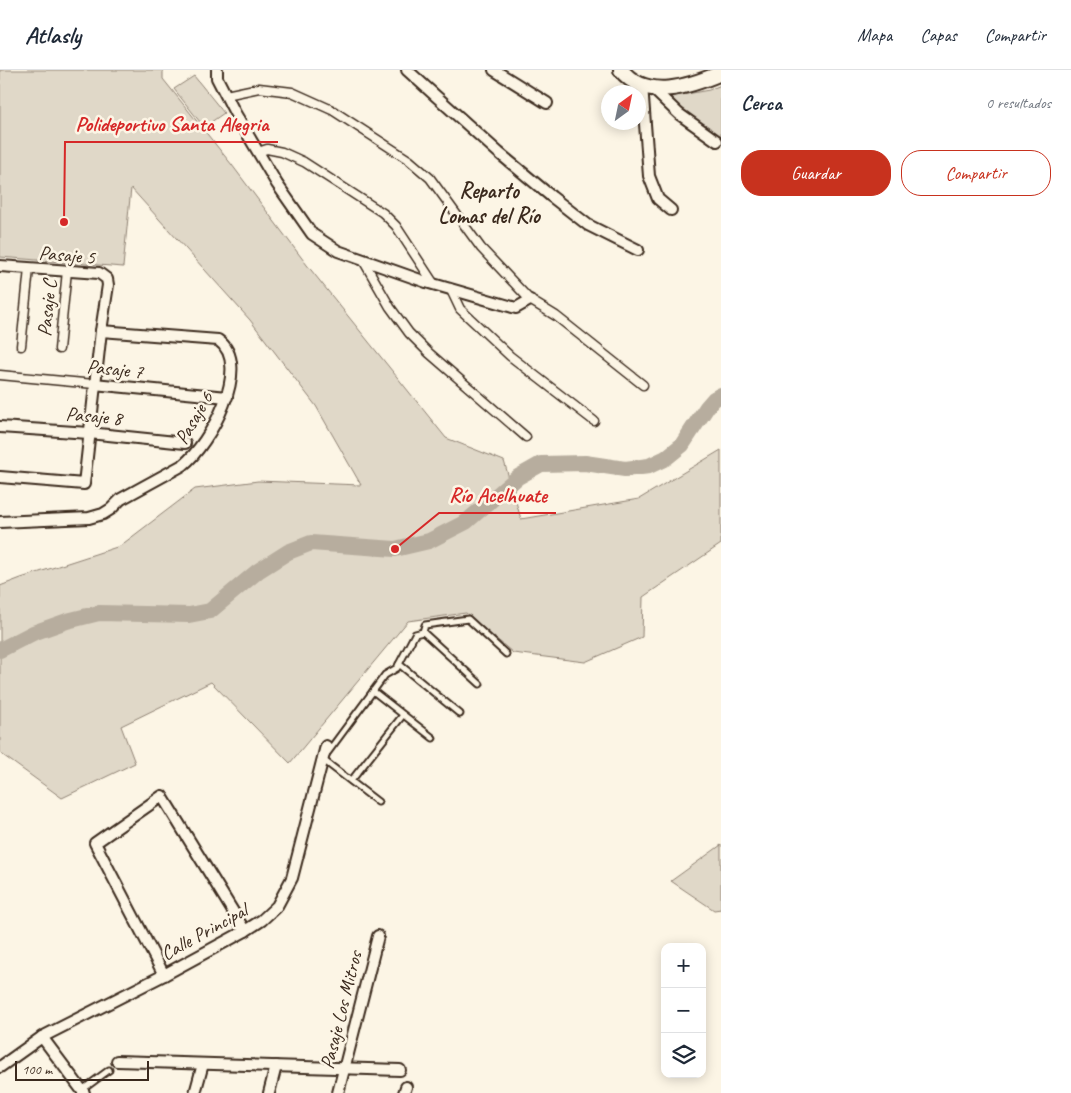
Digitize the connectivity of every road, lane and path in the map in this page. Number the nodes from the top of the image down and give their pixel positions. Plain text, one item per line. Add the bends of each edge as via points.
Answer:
1 (217, 70) edge
2 (407, 70) edge
3 (494, 70) edge
4 (621, 70) edge
5 (721, 73) edge
6 (648, 87) junction
7 (226, 95) junction
8 (547, 103) dead end
9 (716, 141) dead end
10 (258, 152) junction
11 (671, 210) dead end
12 (638, 250) dead end
13 (363, 260) junction
14 (0, 266) edge
15 (29, 269) junction
16 (67, 271) junction
17 (434, 284) junction
18 (450, 288) junction
19 (530, 300) junction
20 (101, 331) junction
21 (21, 346) dead end
22 (59, 349) dead end
23 (0, 375) edge
24 (94, 384) junction
25 (643, 385) dead end
26 (226, 397) junction
27 (594, 421) dead end
28 (0, 427) edge
29 (89, 433) junction
30 (526, 437) dead end
31 (185, 443) dead end
32 (0, 477) edge
33 (0, 522) edge
34 (423, 632) junction
35 (506, 654) dead end
36 (399, 664) junction
37 (480, 684) dead end
38 (373, 691) junction
39 (460, 714) dead end
40 (403, 715) junction
41 (432, 738) dead end
42 (326, 746) dead end
43 (322, 759) junction
44 (351, 781) junction
45 (378, 802) dead end
46 (245, 931) junction
47 (378, 936) dead end
48 (164, 975) junction
49 (42, 1037) junction
50 (117, 1061) dead end
51 (203, 1064) junction
52 (276, 1066) junction
53 (0, 1067) edge
54 (344, 1068) junction
55 (109, 1070) dead end
56 (400, 1070) dead end
57 (83, 1092) edge
58 (195, 1093) edge
59 (269, 1093) edge
60 (338, 1093) edge

1 - 7 street via 217,78
2 - 12 street via 552,197 588,225
3 - 8 street
4 - 6 main road via 633,81
5 - 6 main road via 684,86
6 - 9 street
6 - 11 street via 643,111 649,176 658,199
7 - 10 street
7 - 19 street via 258,88 292,92 332,110 409,160 430,178 481,248
10 - 13 street via 312,234 338,251
10 - 17 street via 267,149 282,152 304,162 383,213 396,226
13 - 17 street
13 - 30 street via 409,333
14 - 15 street, Pasaje 5
15 - 16 street, Pasaje 5
15 - 21 street
16 - 20 street, Pasaje 5 via 99,274 107,278
16 - 22 street, Pasaje C
17 - 18 street
18 - 19 street via 516,308
18 - 27 street via 460,308 510,356
19 - 25 street via 556,316
20 - 24 street
20 - 26 street, Pasaje 6 via 218,340 228,352 232,375
23 - 24 street, Pasaje 7
24 - 26 street, Pasaje 7
24 - 29 street
26 - 33 street, Pasaje 6 via 220,414 192,458 121,499 103,514 89,518
28 - 29 street, Pasaje 8
29 - 31 street, Pasaje 8
29 - 32 street via 84,484
34 - 35 lane via 425,625 468,619
34 - 36 lane via 415,634
34 - 37 lane
36 - 38 lane via 384,675
36 - 39 lane
38 - 40 lane
38 - 43 lane
40 - 41 lane
40 - 44 lane
42 - 43 street, Calle Principal
43 - 44 lane
43 - 46 street, Calle Principal via 292,878 277,906
44 - 45 lane
46 - 48 street, Calle Principal
46 - 48 street via 162,796 95,843
47 - 54 street, Pasaje Los Mitros
48 - 49 street, Calle Principal
49 - 53 street, Calle Principal
49 - 57 street
50 - 51 street
51 - 52 street
51 - 58 street
52 - 54 street
52 - 59 street
54 - 56 street
54 - 60 street, Pasaje Los Mitros
55 - 57 lane

